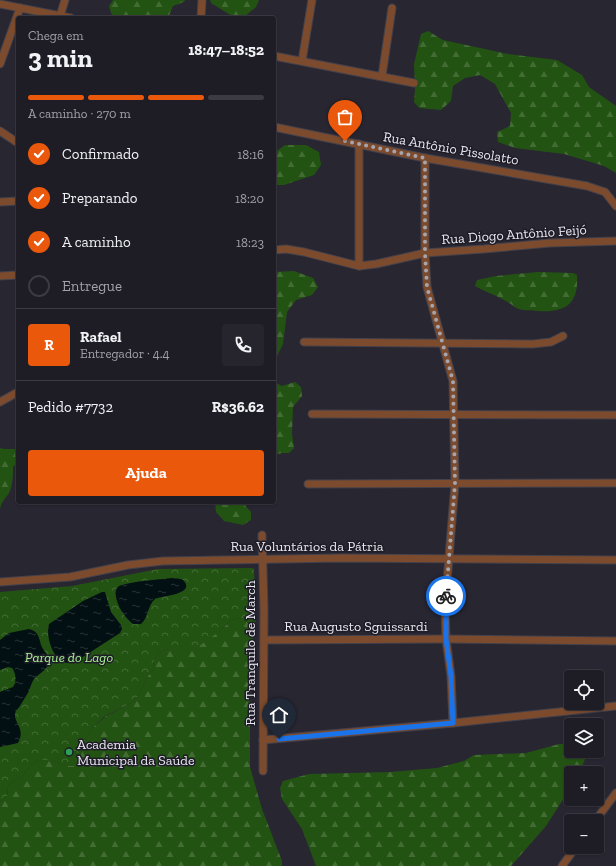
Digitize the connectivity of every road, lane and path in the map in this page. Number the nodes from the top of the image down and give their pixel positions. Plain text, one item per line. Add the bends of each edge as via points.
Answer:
1 (65, 0) edge
2 (202, 0) edge
3 (312, 0) edge
4 (0, 4) edge
5 (20, 8) junction
6 (392, 8) dead end
7 (17, 16) edge
8 (60, 16) joint
9 (201, 16) edge
10 (16, 19) edge
11 (276, 56) edge
12 (302, 61) junction
13 (0, 64) edge
14 (382, 76) junction
15 (414, 83) dead end
16 (276, 127) edge
17 (0, 131) edge
18 (16, 142) edge
19 (359, 144) junction
20 (425, 158) junction
21 (16, 201) edge
22 (0, 202) edge
23 (616, 206) edge
24 (616, 241) edge
25 (276, 250) edge
26 (425, 253) junction
27 (359, 266) junction
28 (16, 275) edge
29 (0, 276) edge
30 (563, 336) dead end
31 (304, 342) dead end
32 (442, 344) junction
33 (16, 393) edge
34 (0, 402) edge
35 (312, 414) dead end
36 (453, 415) junction
37 (616, 415) edge
38 (616, 483) edge
39 (308, 484) dead end
40 (455, 484) junction
41 (262, 536) dead end
42 (262, 560) junction
43 (448, 560) junction
44 (616, 560) edge
45 (0, 582) edge
46 (446, 639) junction
47 (264, 640) junction
48 (616, 641) edge
49 (616, 706) edge
50 (453, 723) junction
51 (263, 740) junction
52 (263, 771) dead end
53 (616, 793) edge
54 (600, 814) edge
55 (571, 854) edge
56 (562, 866) edge

1 - 8 street
2 - 9 street
3 - 12 street
4 - 5 street
5 - 7 street
5 - 8 street
6 - 14 street
10 - 13 street
11 - 12 street
12 - 14 street
14 - 15 street
16 - 19 street, Rua Antônio Pissolatto
17 - 18 street
19 - 20 street, Rua Antônio Pissolatto
19 - 27 street
20 - 23 street, Rua Antônio Pissolatto via 587,186 605,192
20 - 26 street
21 - 22 street
24 - 26 street, Rua Diogo Antônio Feijó via 550,243
25 - 27 street, Rua Diogo Antônio Feijó via 304,252
26 - 27 street, Rua Diogo Antônio Feijó
26 - 32 street via 427,287
28 - 29 street
30 - 32 street via 551,342 533,344
31 - 32 street
32 - 36 street via 453,381
33 - 34 street
35 - 36 street
36 - 37 street
36 - 40 street
38 - 40 street
39 - 40 street
40 - 43 street
41 - 42 street, Rua Tranquilo de March
42 - 43 street, Rua Voluntários da Pátria
42 - 45 street, Rua Voluntários da Pátria via 163,561 70,577
42 - 47 street, Rua Tranquilo de March
43 - 44 street, Rua Voluntários da Pátria
43 - 46 street
46 - 47 street, Rua Augusto Sguissardi
46 - 48 street, Rua Augusto Sguissardi
46 - 50 street
47 - 51 street, Rua Tranquilo de March
49 - 50 street
50 - 51 street
51 - 52 street, Rua Tranquilo de March
53 - 54 street
55 - 56 street

